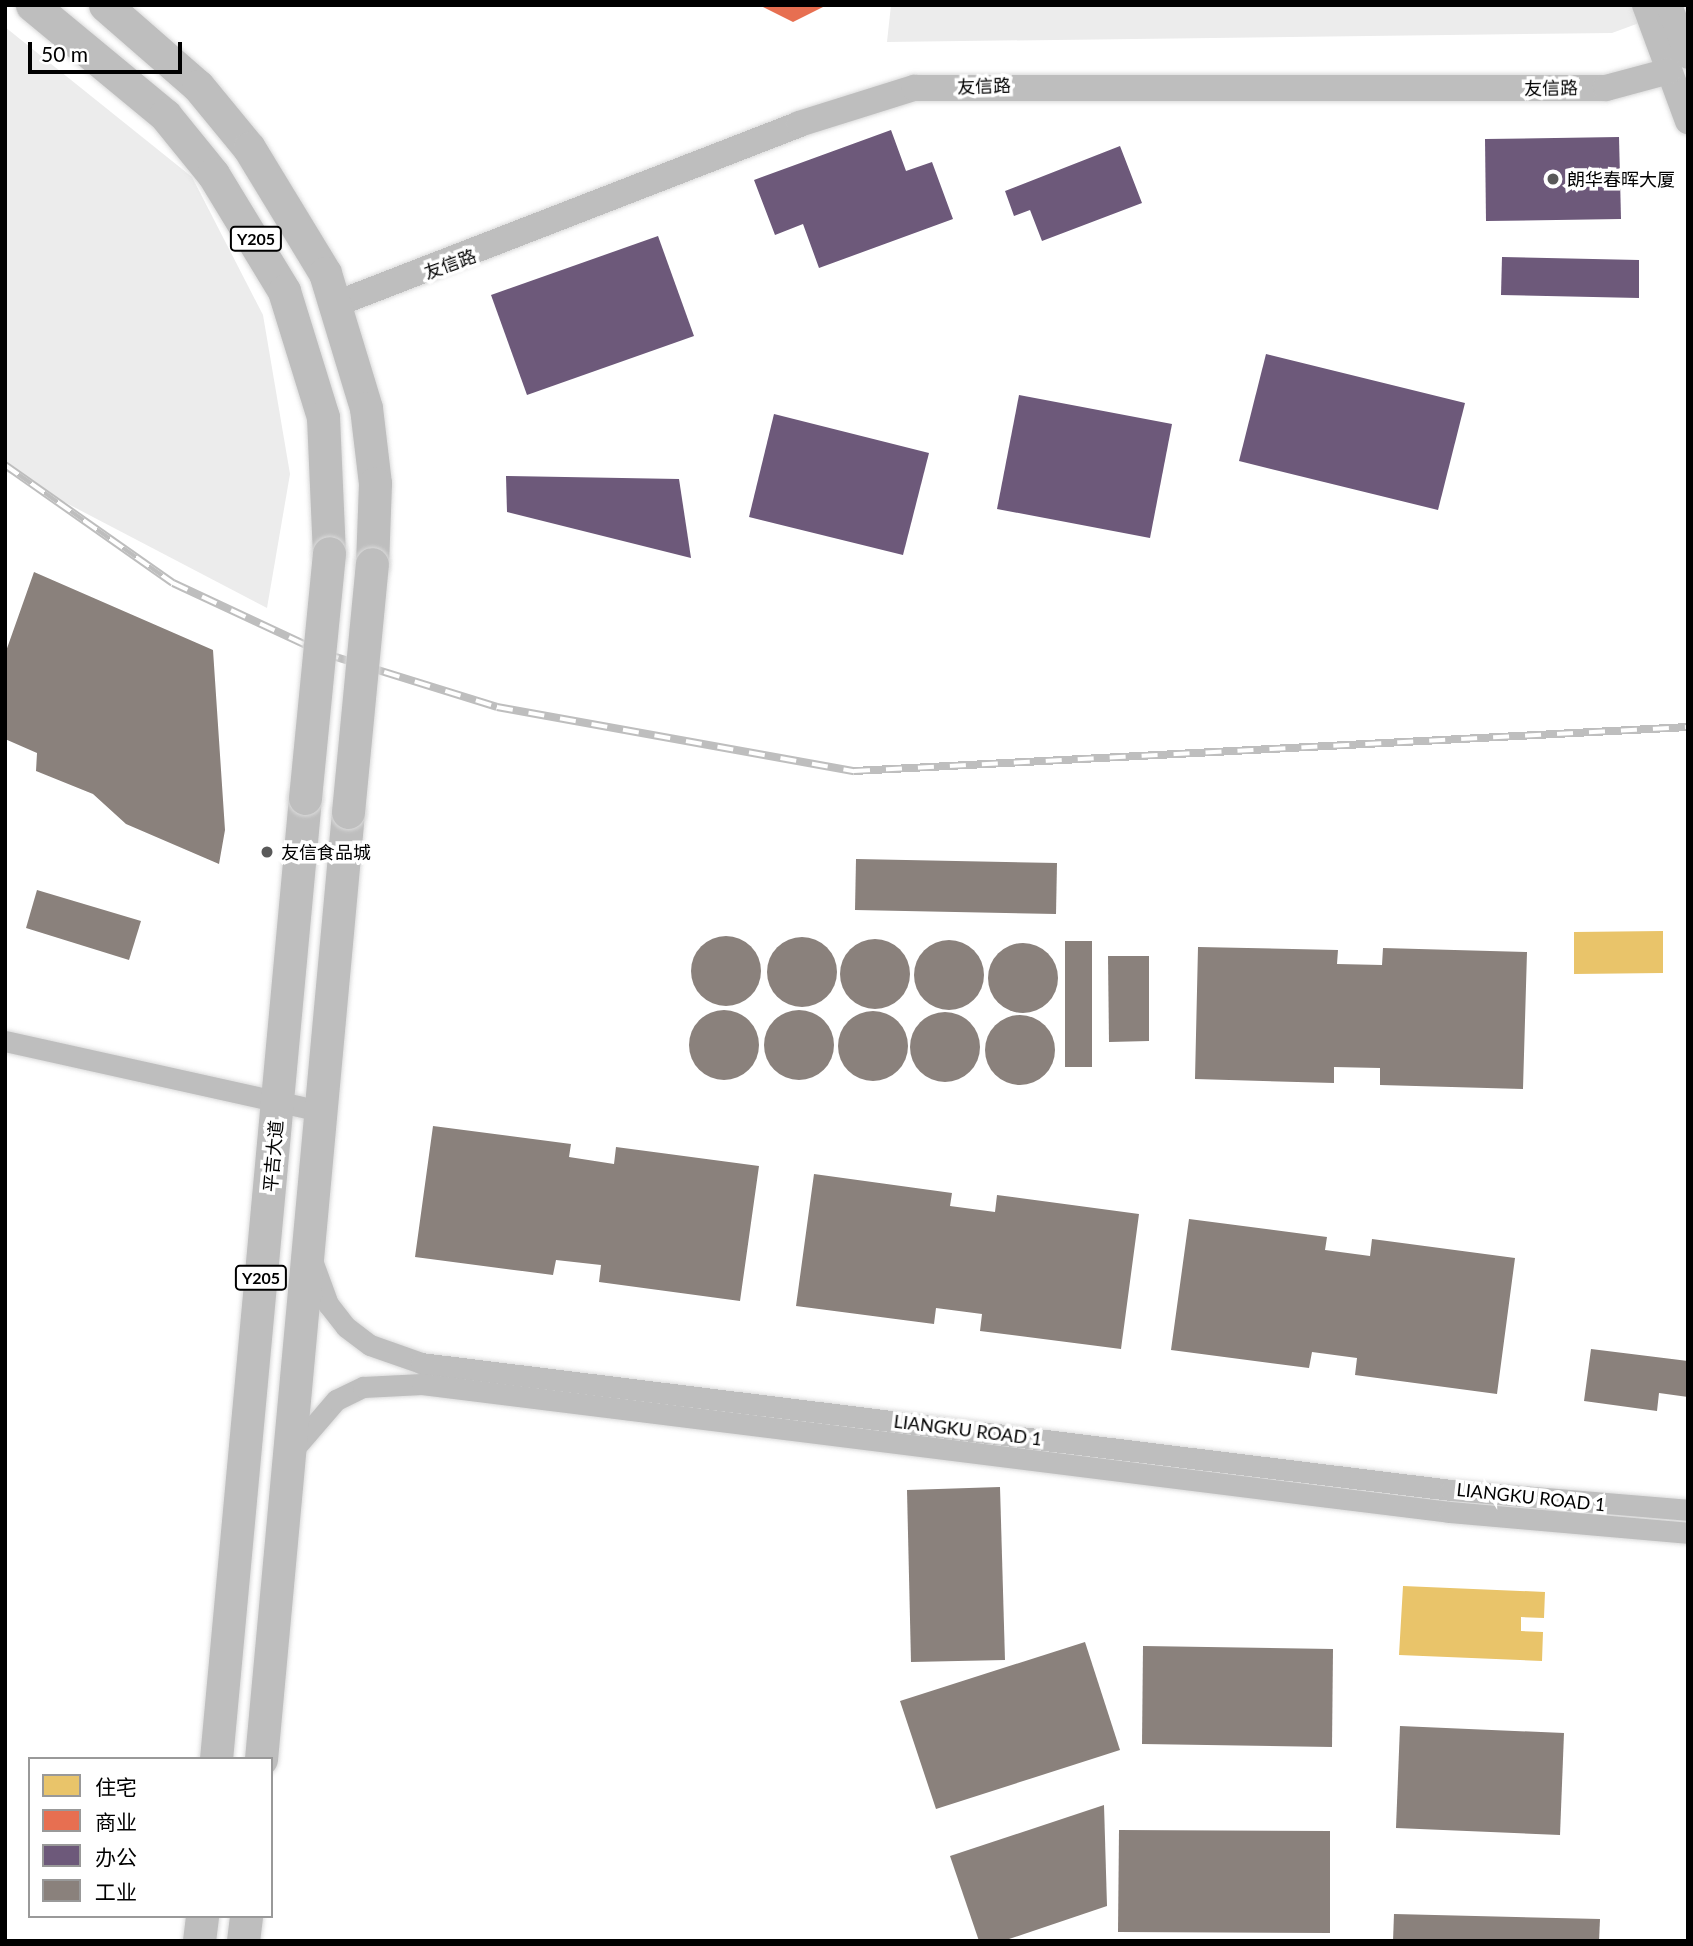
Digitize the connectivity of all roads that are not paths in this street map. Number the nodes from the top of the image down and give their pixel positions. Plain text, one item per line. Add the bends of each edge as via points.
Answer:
1 (32, 5) edge
2 (105, 5) edge
3 (1645, 5) edge
4 (1669, 5) edge
5 (1673, 60) edge
6 (1688, 121) edge
7 (333, 296) junction
8 (5, 1041) edge
9 (278, 1105) junction
10 (320, 1111) junction
11 (310, 1248) junction
12 (291, 1455) junction
13 (1688, 1510) edge
14 (1688, 1533) edge
15 (216, 1757) edge
16 (261, 1757) edge
17 (202, 1918) edge
18 (246, 1918) edge
19 (199, 1941) edge
20 (243, 1941) edge

1 - 9 main road, 平吉大道 / Y205, bridge via 165,115 213,174 285,291 323,417 328,553
2 - 7 main road, Y205 via 198,86 249,148 293,214
3 - 5 street
4 - 5 street
5 - 6 street
5 - 7 street, 友信路 via 1605,88 914,88 799,124
7 - 10 main road, Y205, bridge via 366,408 374,483 372,564
8 - 9 street
9 - 10 street
9 - 15 main road, 平吉大道 / Y205
10 - 11 main road, Y205
11 - 12 main road, Y205
11 - 13 street, LIANGKU ROAD 1 via 328,1304 346,1327 370,1345 421,1363 1451,1489
12 - 14 street, LIANGKU ROAD 1 via 302,1433 336,1400 363,1387 422,1384 1435,1511
12 - 16 main road, Y205
17 - 19 main road
18 - 20 main road

